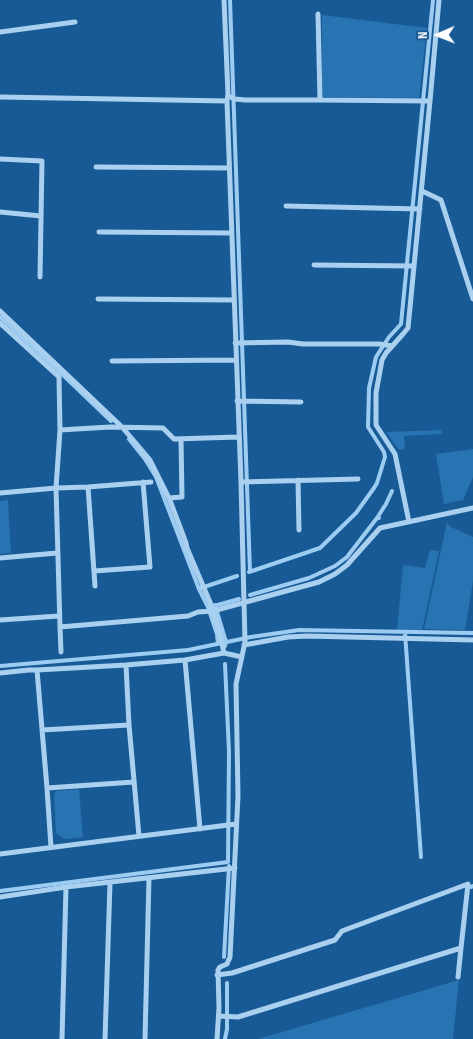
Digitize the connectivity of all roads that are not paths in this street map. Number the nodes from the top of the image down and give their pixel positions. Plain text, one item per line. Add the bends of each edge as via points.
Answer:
1 (224, 0) edge
2 (439, 0) edge
3 (318, 14) dead end
4 (75, 22) dead end
5 (0, 32) edge
6 (0, 97) edge
7 (230, 99) junction
8 (320, 100) junction
9 (425, 101) junction
10 (0, 159) edge
11 (96, 167) dead end
12 (229, 168) junction
13 (422, 191) junction
14 (286, 206) dead end
15 (418, 209) junction
16 (0, 212) edge
17 (41, 216) junction
18 (99, 232) dead end
19 (232, 233) junction
20 (314, 265) dead end
21 (412, 266) junction
22 (40, 277) dead end
23 (98, 299) dead end
24 (473, 299) edge
25 (234, 300) junction
26 (0, 311) edge
27 (0, 323) edge
28 (240, 343) junction
29 (390, 346) junction
30 (236, 360) junction
31 (112, 361) dead end
32 (239, 402) junction
33 (301, 402) dead end
34 (122, 428) junction
35 (60, 430) junction
36 (238, 438) junction
37 (181, 439) junction
38 (358, 479) dead end
39 (298, 480) junction
40 (143, 482) junction
41 (151, 482) dead end
42 (245, 482) junction
43 (88, 487) junction
44 (56, 488) junction
45 (0, 493) edge
46 (169, 498) junction
47 (473, 508) edge
48 (409, 522) junction
49 (299, 530) dead end
50 (57, 553) junction
51 (0, 558) edge
52 (94, 571) junction
53 (95, 586) dead end
54 (244, 603) junction
55 (212, 610) junction
56 (59, 616) junction
57 (0, 620) edge
58 (60, 627) junction
59 (473, 640) edge
60 (245, 643) junction
61 (223, 650) junction
62 (61, 652) dead end
63 (242, 657) junction
64 (185, 660) junction
65 (126, 665) junction
66 (37, 670) junction
67 (0, 673) edge
68 (129, 725) junction
69 (42, 730) junction
70 (134, 782) junction
71 (48, 788) junction
72 (232, 825) junction
73 (200, 828) junction
74 (138, 836) junction
75 (51, 847) junction
76 (0, 854) edge
77 (230, 868) junction
78 (149, 878) junction
79 (110, 883) junction
80 (66, 888) junction
81 (0, 897) edge
82 (460, 948) junction
83 (218, 975) junction
84 (458, 977) dead end
85 (221, 1016) junction
86 (62, 1039) edge
87 (105, 1039) edge
88 (146, 1039) edge
89 (217, 1039) edge

1 - 7 street
2 - 9 street
3 - 8 street
4 - 5 street
6 - 7 street
7 - 8 street
7 - 12 street
8 - 9 street
9 - 13 street
10 - 17 street via 42,161
11 - 12 street
12 - 19 street
13 - 15 street
13 - 24 street via 442,200
14 - 15 street
15 - 21 street
16 - 17 street
17 - 22 street
18 - 19 street
19 - 25 street
20 - 21 street
21 - 29 street via 408,328
23 - 25 street
25 - 28 street
26 - 34 street
27 - 35 street via 60,377
28 - 29 street
28 - 30 street
29 - 48 street via 382,360 376,393 376,426 395,454
30 - 31 street
30 - 32 street
32 - 33 street
32 - 36 street
34 - 35 street
34 - 37 street via 163,428 174,439
34 - 46 street via 150,460
35 - 44 street
36 - 37 street
36 - 42 street
37 - 46 street via 182,498
38 - 39 street
39 - 42 street
39 - 49 street
40 - 41 street
40 - 43 street
40 - 52 street via 150,567
42 - 54 street
43 - 44 street
43 - 52 street
44 - 45 street
44 - 50 street
46 - 55 street
47 - 48 street
48 - 54 street via 380,528 347,565 319,582
50 - 51 street
50 - 56 street
52 - 53 street
54 - 55 street
54 - 60 street
55 - 58 street via 188,616
55 - 61 street
56 - 57 street
56 - 58 street
58 - 62 street
59 - 60 street via 307,636
60 - 63 street
61 - 63 street
61 - 64 street
63 - 72 street via 236,684 238,796
64 - 65 street
64 - 73 street
65 - 66 street
65 - 68 street
66 - 67 street
66 - 69 street
68 - 69 street
68 - 70 street
69 - 71 street
70 - 71 street
70 - 74 street
71 - 75 street
72 - 73 street
72 - 77 street
73 - 74 street
74 - 75 street
75 - 76 street
77 - 78 street
77 - 83 street via 230,957 218,970
78 - 79 street
78 - 88 street
79 - 80 street
79 - 87 street
80 - 81 street
80 - 86 street
82 - 83 street via 468,884 342,931 334,940
82 - 84 street
82 - 85 street via 238,1017
83 - 85 street
85 - 89 street

